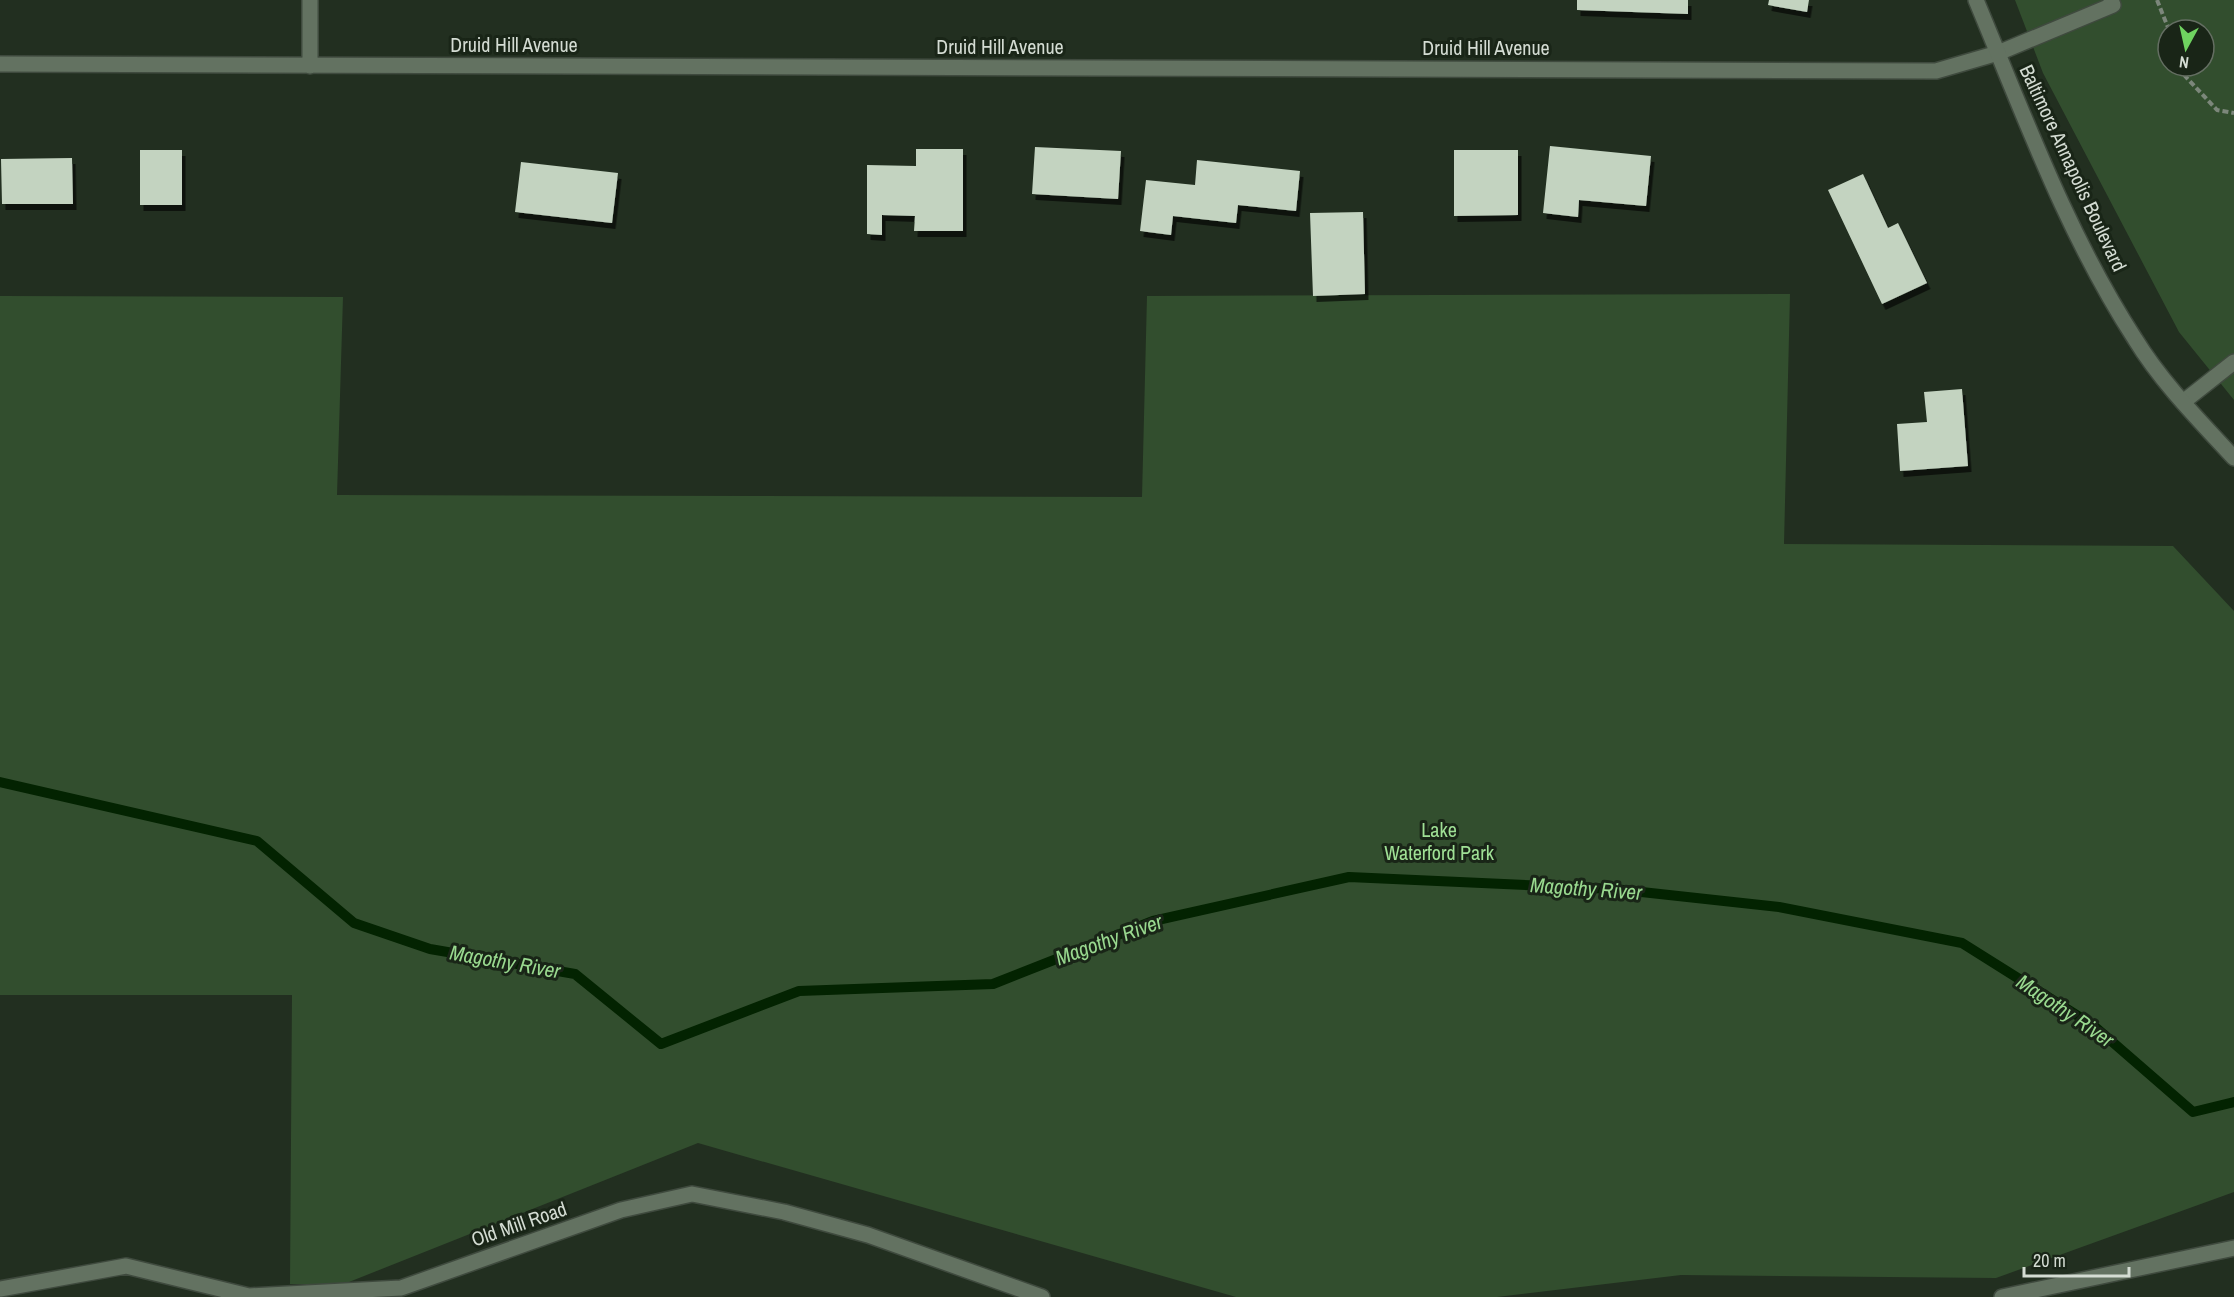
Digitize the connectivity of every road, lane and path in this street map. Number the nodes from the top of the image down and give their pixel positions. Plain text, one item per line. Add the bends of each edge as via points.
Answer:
1 (310, 0) edge
2 (1976, 0) edge
3 (2111, 0) edge
4 (2157, 0) edge
5 (2164, 18) edge
6 (1998, 53) junction
7 (0, 64) edge
8 (310, 66) junction
9 (2187, 78) edge
10 (2234, 113) edge
11 (2234, 362) edge
12 (2184, 402) junction
13 (2234, 458) edge
14 (2234, 1248) edge
15 (0, 1289) edge
16 (1042, 1297) edge
17 (2001, 1297) edge

1 - 8 street
2 - 6 street, Baltimore Annapolis Boulevard
3 - 6 street, Druid Hill Avenue via 2113,5
4 - 5 path
6 - 8 street, Druid Hill Avenue via 1936,71
6 - 12 street, Baltimore Annapolis Boulevard via 2059,197 2100,279 2136,340
7 - 8 street, Druid Hill Avenue
9 - 10 path via 2217,110
11 - 12 street
12 - 13 street, Baltimore Annapolis Boulevard
14 - 17 street
15 - 16 street, Old Mill Road via 126,1266 249,1296 401,1288 621,1210 692,1194 784,1212 868,1235

